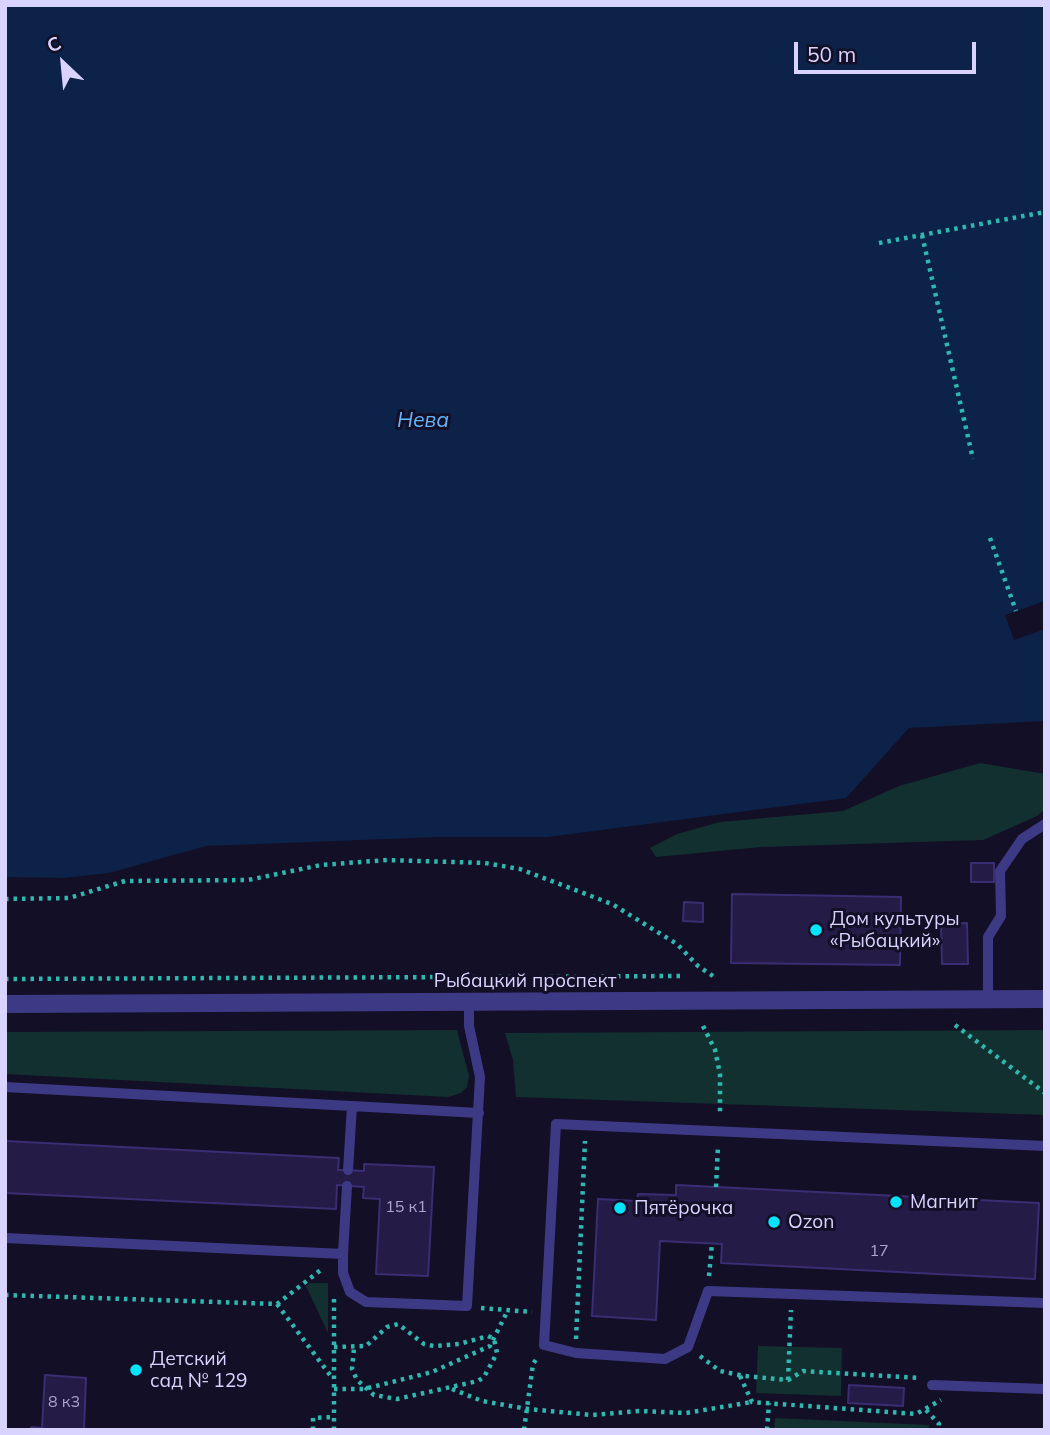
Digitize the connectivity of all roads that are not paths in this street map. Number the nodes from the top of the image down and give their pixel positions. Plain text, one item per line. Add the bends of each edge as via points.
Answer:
1 (1045, 824) edge
2 (1045, 999) edge
3 (988, 1000) junction
4 (469, 1002) junction
5 (5, 1004) edge
6 (5, 1087) edge
7 (352, 1106) junction
8 (479, 1113) junction
9 (1045, 1146) edge
10 (348, 1170) dead end
11 (347, 1186) dead end
12 (5, 1238) edge
13 (343, 1254) junction
14 (1045, 1303) edge
15 (932, 1385) road end
16 (1045, 1389) edge

1 - 3 lane via 1022,839 1000,871 1001,916 988,937
2 - 3 street, Рыбацкий проспект
3 - 4 street, Рыбацкий проспект
4 - 5 street, Рыбацкий проспект
4 - 8 lane via 480,1077
6 - 7 lane
7 - 8 lane
7 - 10 lane
8 - 13 lane via 467,1306 366,1302 350,1292
9 - 14 lane via 556,1124 544,1345 576,1353 666,1359 688,1347 708,1291
11 - 13 lane
12 - 13 lane
15 - 16 lane

